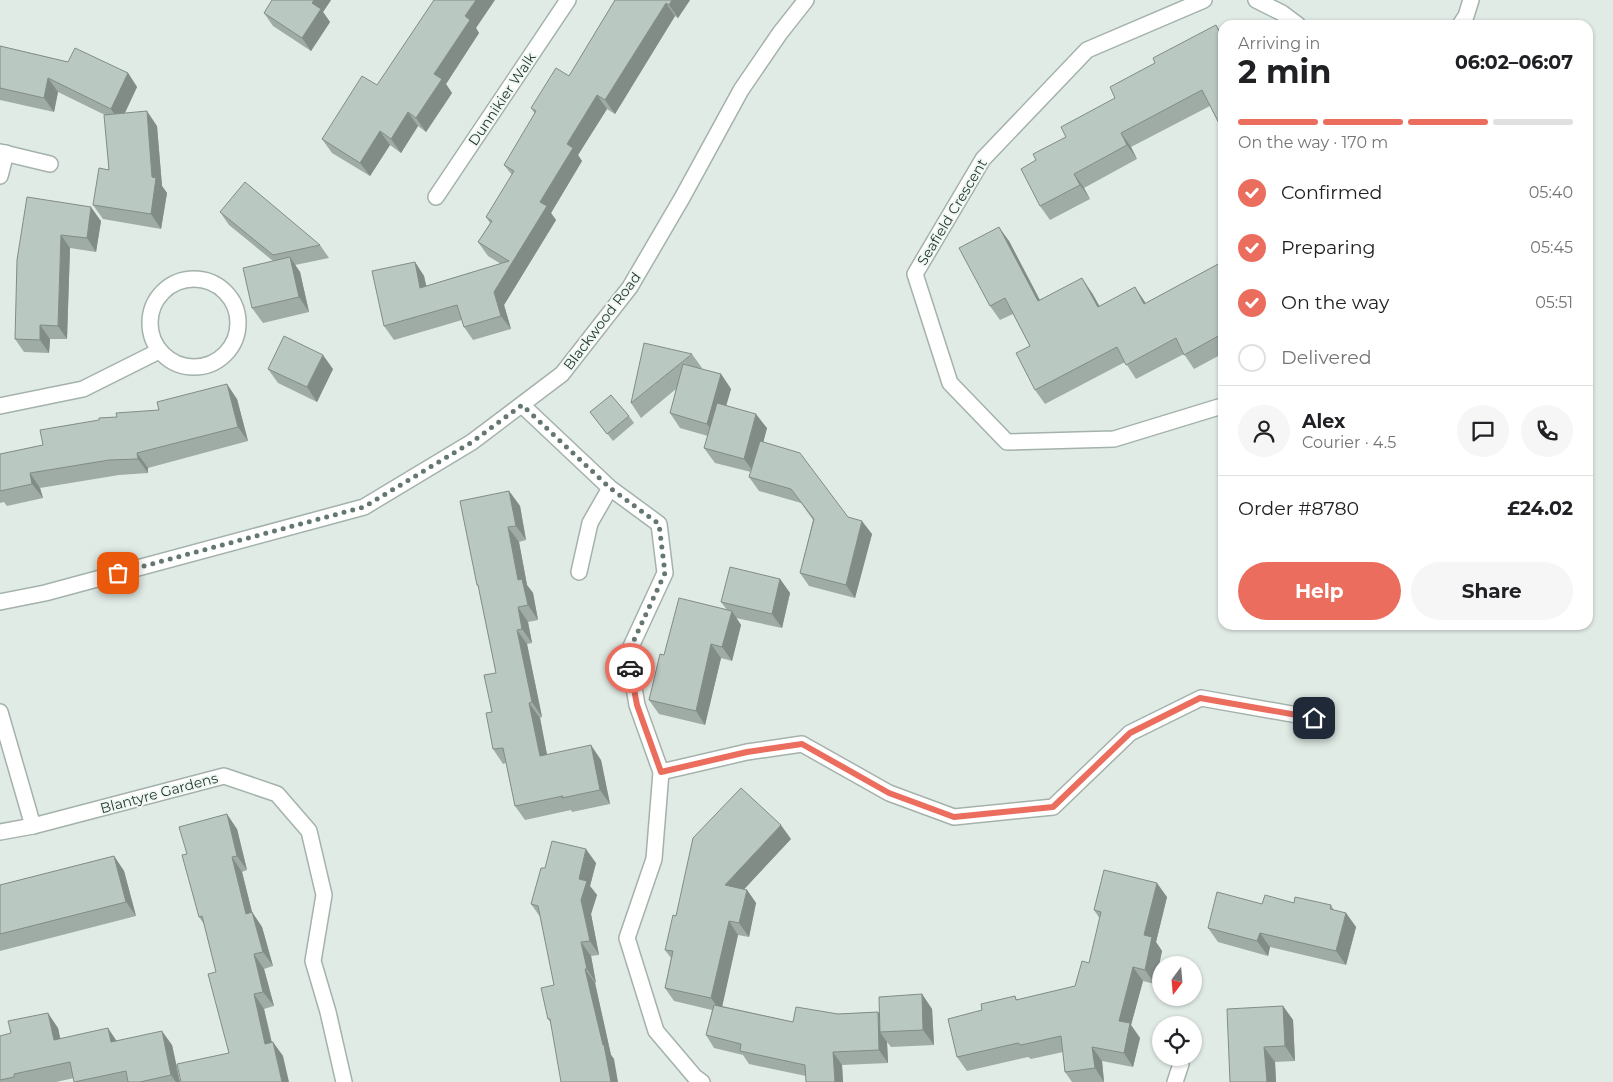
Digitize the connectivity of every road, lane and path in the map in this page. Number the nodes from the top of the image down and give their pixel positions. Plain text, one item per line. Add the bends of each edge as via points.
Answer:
1 (568, 0) edge
2 (806, 0) edge
3 (1204, 0) edge
4 (1256, 0) edge
5 (1471, 0) edge
6 (1291, 20) edge
7 (1463, 20) edge
8 (3, 153) edge
9 (50, 164) dead end
10 (0, 176) edge
11 (436, 197) dead end
12 (159, 351) junction
13 (522, 405) junction
14 (0, 406) edge
15 (1218, 407) edge
16 (610, 488) junction
17 (579, 572) dead end
18 (0, 602) edge
19 (0, 712) edge
20 (1314, 718) dead end
21 (661, 772) junction
22 (33, 826) junction
23 (0, 832) edge
24 (1180, 1066) edge
25 (344, 1082) edge
26 (702, 1082) edge
27 (1175, 1082) edge

1 - 11 street, Dunnikier Walk
2 - 13 street, Blackwood Road via 741,90 630,288 562,374
3 - 15 street, Seafield Crescent via 1087,50 984,159 915,274 950,383 1007,442 1114,439
4 - 6 street
5 - 7 street
8 - 9 street
8 - 10 street
12 - 12 street via 149,325 157,298 167,288 180,281 194,279 221,288 231,299 237,312 238,327 226,354 213,363 184,367
12 - 14 street via 83,389
13 - 16 street
13 - 18 street, Blackwood Road via 472,442 364,507 45,593
16 - 17 street via 590,523
16 - 21 street via 659,524 665,573 628,653 637,705
19 - 22 street
20 - 21 street via 1200,698 1130,733 1053,807 954,817 889,793 802,744 747,752
21 - 26 street via 654,859 627,938 656,1032
22 - 23 street, Blantyre Gardens
22 - 25 street, Blantyre Gardens via 224,776 277,794 309,831 322,886 324,895 313,961
24 - 27 street

